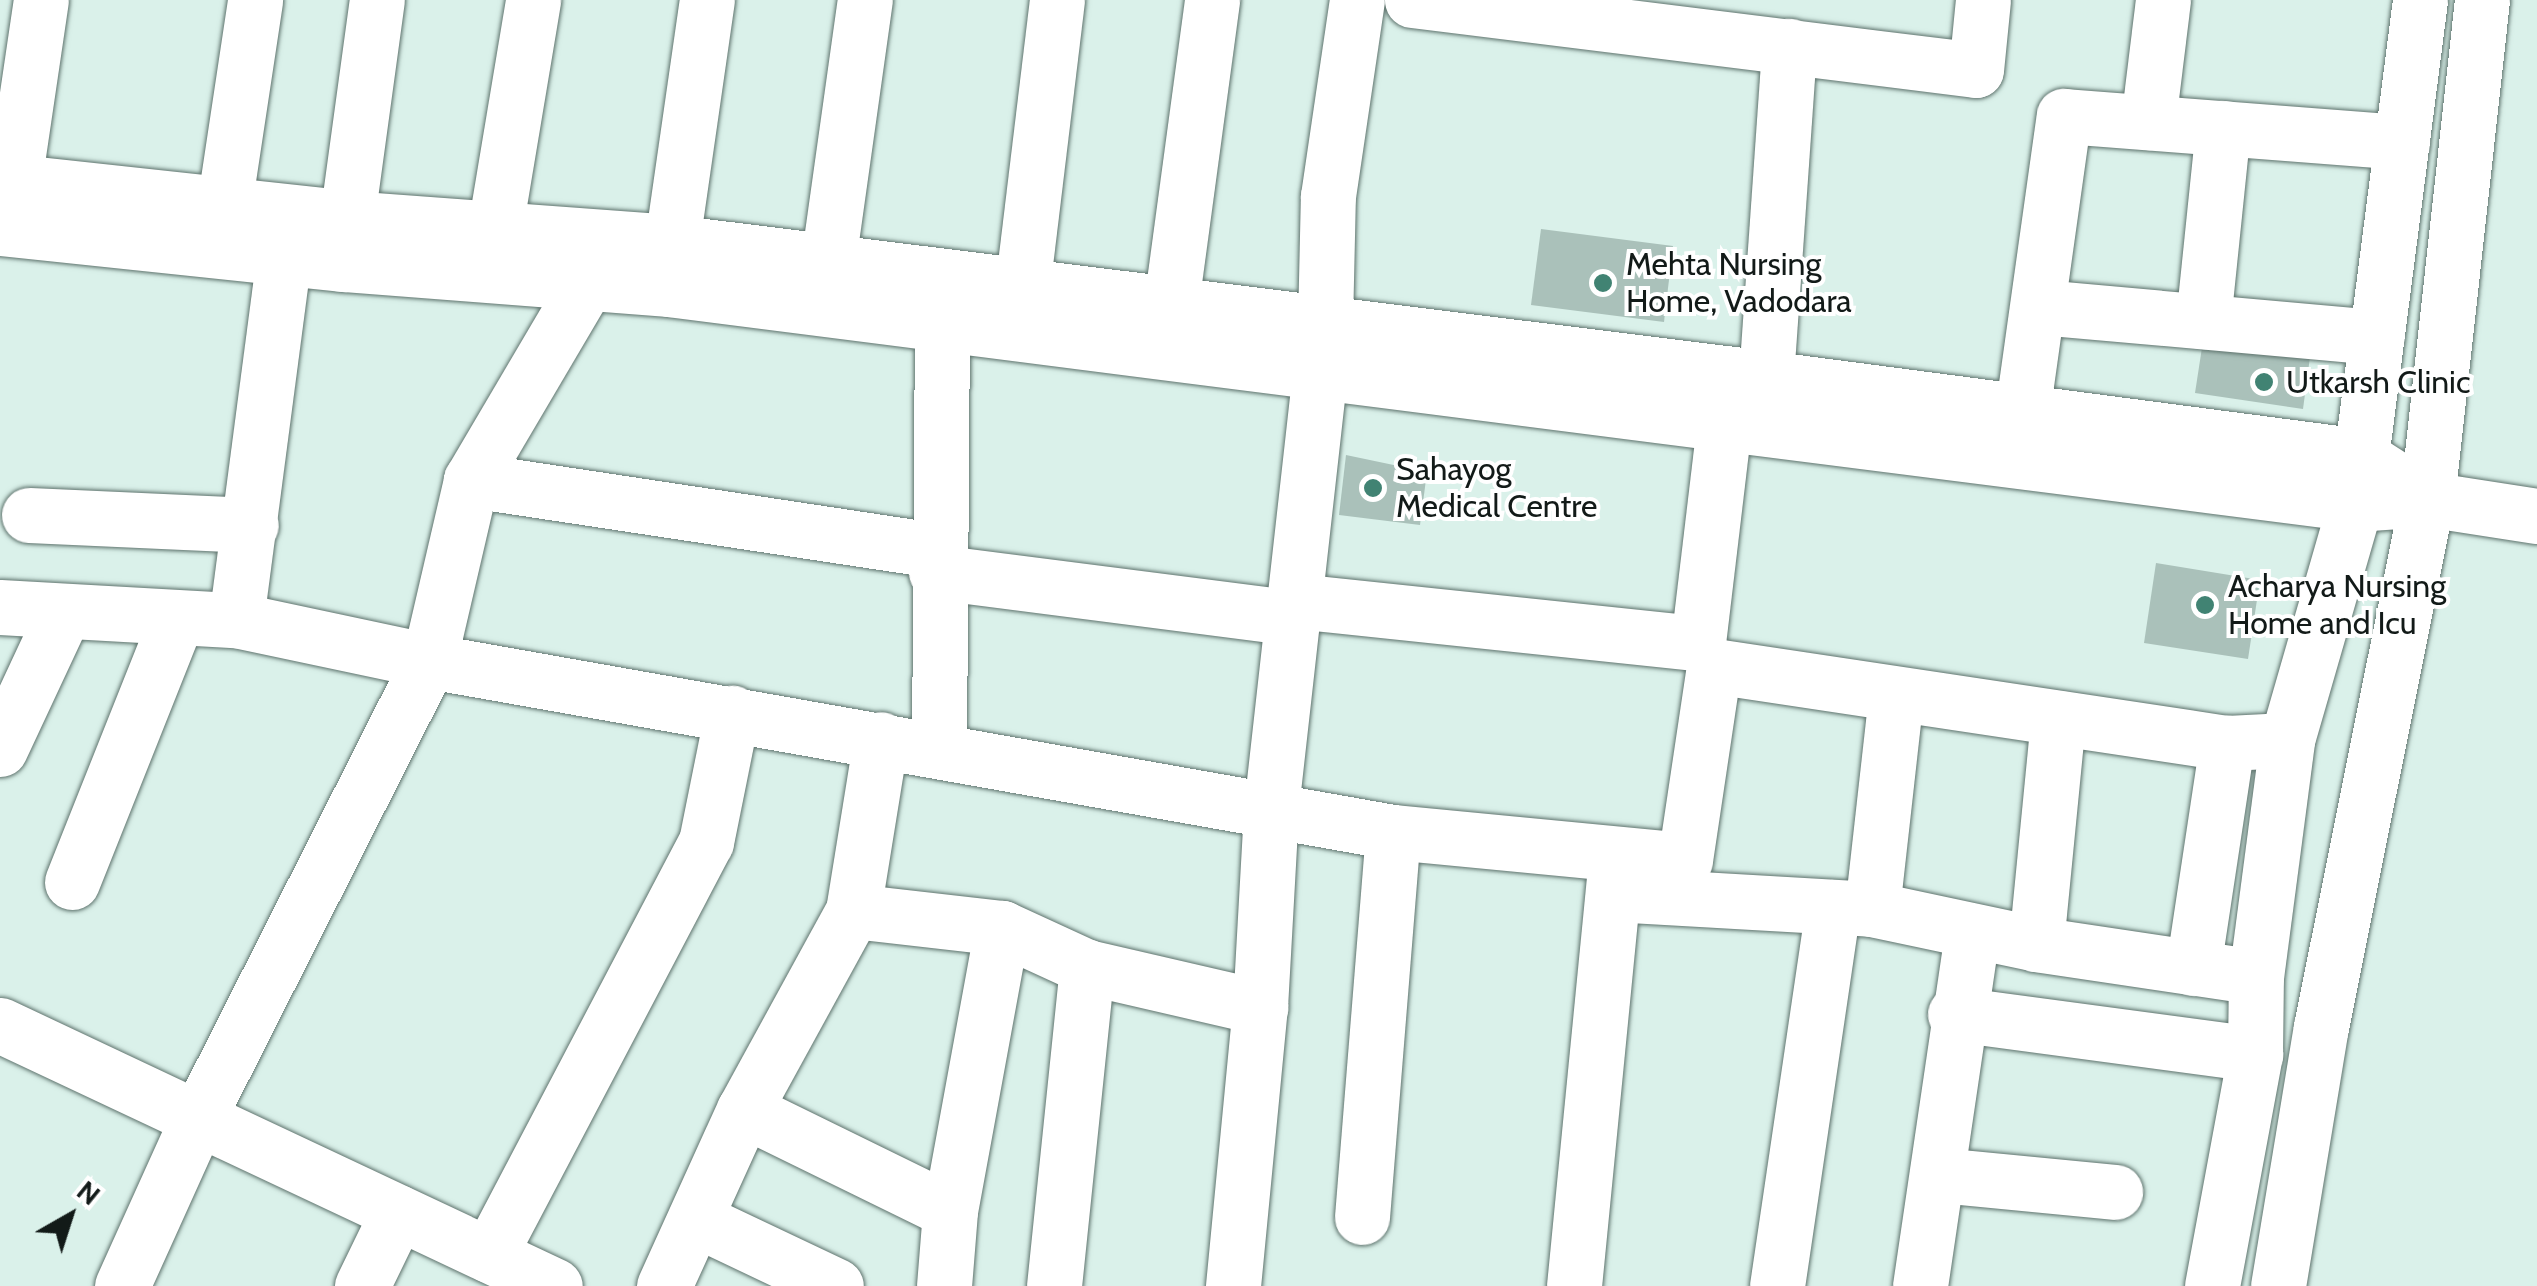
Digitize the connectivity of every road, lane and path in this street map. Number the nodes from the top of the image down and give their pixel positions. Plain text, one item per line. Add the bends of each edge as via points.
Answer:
1 (41, 0) edge
2 (255, 0) edge
3 (377, 0) edge
4 (533, 0) edge
5 (707, 0) edge
6 (865, 0) edge
7 (1056, 0) edge
8 (1212, 0) edge
9 (1358, 0) edge
10 (1412, 0) edge
11 (1983, 0) edge
12 (2163, 0) edge
13 (2420, 0) edge
14 (2482, 0) edge
15 (1789, 46) junction
16 (2148, 122) junction
17 (2223, 128) junction
18 (2402, 142) junction
19 (5, 205) edge
20 (224, 206) junction
21 (347, 218) junction
22 (495, 228) junction
23 (286, 236) junction
24 (672, 242) junction
25 (599, 262) junction
26 (828, 262) junction
27 (1022, 289) junction
28 (942, 304) junction
29 (1170, 304) junction
30 (2040, 307) junction
31 (2203, 321) junction
32 (2377, 337) junction
33 (1322, 347) junction
34 (1739, 391) junction
35 (2022, 412) junction
36 (471, 480) junction
37 (2358, 480) junction
38 (2427, 499) junction
39 (28, 514) dead end
40 (2537, 516) edge
41 (251, 525) junction
42 (936, 561) junction
43 (0, 608) edge
44 (1295, 610) junction
45 (64, 612) junction
46 (176, 618) junction
47 (236, 620) junction
48 (429, 660) junction
49 (1896, 694) junction
50 (732, 713) junction
51 (2058, 718) junction
52 (881, 740) junction
53 (2287, 740) junction
54 (2227, 743) junction
55 (0, 749) edge
56 (939, 750) junction
57 (1271, 808) junction
58 (1393, 832) junction
59 (1615, 871) junction
60 (72, 882) dead end
61 (1852, 908) junction
62 (853, 911) junction
63 (1002, 928) junction
64 (1972, 932) junction
65 (2036, 944) junction
66 (1086, 966) junction
67 (2193, 968) junction
68 (2256, 978) junction
69 (1260, 1007) junction
70 (1955, 1014) junction
71 (0, 1025) edge
72 (2255, 1054) junction
73 (744, 1110) junction
74 (198, 1118) junction
75 (1940, 1176) junction
76 (2115, 1192) dead end
77 (950, 1211) junction
78 (398, 1212) junction
79 (695, 1218) junction
80 (1362, 1218) dead end
81 (489, 1255) junction
82 (122, 1286) edge
83 (362, 1286) edge
84 (555, 1286) edge
85 (664, 1286) edge
86 (836, 1286) edge
87 (944, 1286) edge
88 (1054, 1286) edge
89 (1233, 1286) edge
90 (1574, 1286) edge
91 (1777, 1286) edge
92 (1920, 1286) edge
93 (2212, 1286) edge
94 (2278, 1286) edge

1 - 19 street
2 - 20 street
3 - 21 street
4 - 22 street
5 - 24 street
6 - 26 street
7 - 27 street
8 - 29 street
9 - 33 street via 1328,196
10 - 15 street
11 - 15 street via 1976,70
12 - 16 street
13 - 18 street
14 - 38 street
15 - 34 street
16 - 17 street
16 - 30 street via 2064,116
17 - 18 street
17 - 31 street
18 - 32 street
19 - 20 street
19 - 23 street
20 - 23 street
21 - 22 street
21 - 23 street
22 - 25 street
23 - 25 street
23 - 41 street
24 - 25 street
24 - 26 street
25 - 28 street
25 - 36 street
26 - 28 street
27 - 28 street
27 - 29 street
28 - 33 street
28 - 42 street
29 - 33 street
30 - 31 street
30 - 35 street
31 - 32 street
32 - 37 street
33 - 34 street
33 - 44 street
34 - 35 street
34 - 37 street
34 - 44 street via 1698,644
35 - 37 street
36 - 42 street
36 - 48 street
37 - 38 street
37 - 53 street
38 - 40 street
38 - 94 street via 2321,1026
39 - 41 street
41 - 47 street
42 - 44 street
42 - 56 street
43 - 45 street
44 - 57 street
45 - 46 street
45 - 55 street
46 - 47 street
46 - 60 street
47 - 48 street
48 - 50 street
48 - 74 street
49 - 51 street
49 - 59 street via 1714,666 1685,860
49 - 61 street
50 - 52 street
50 - 81 street via 706,842
51 - 54 street
51 - 65 street
52 - 56 street
52 - 62 street
53 - 54 street
53 - 68 street
54 - 67 street
56 - 57 street
57 - 58 street
57 - 69 street
58 - 59 street
58 - 80 street
59 - 61 street
59 - 90 street
61 - 64 street
61 - 91 street
62 - 63 street
62 - 73 street
63 - 66 street
63 - 77 street
64 - 65 street
64 - 70 street
65 - 67 street
66 - 69 street
66 - 88 street
67 - 68 street
68 - 72 street
69 - 89 street
70 - 72 street
70 - 75 street
71 - 74 street
72 - 93 street
73 - 77 street
73 - 79 street
74 - 78 street
74 - 82 street
75 - 76 street
75 - 92 street
77 - 87 street
78 - 81 street
78 - 83 street
79 - 85 street
79 - 86 street
81 - 84 street

